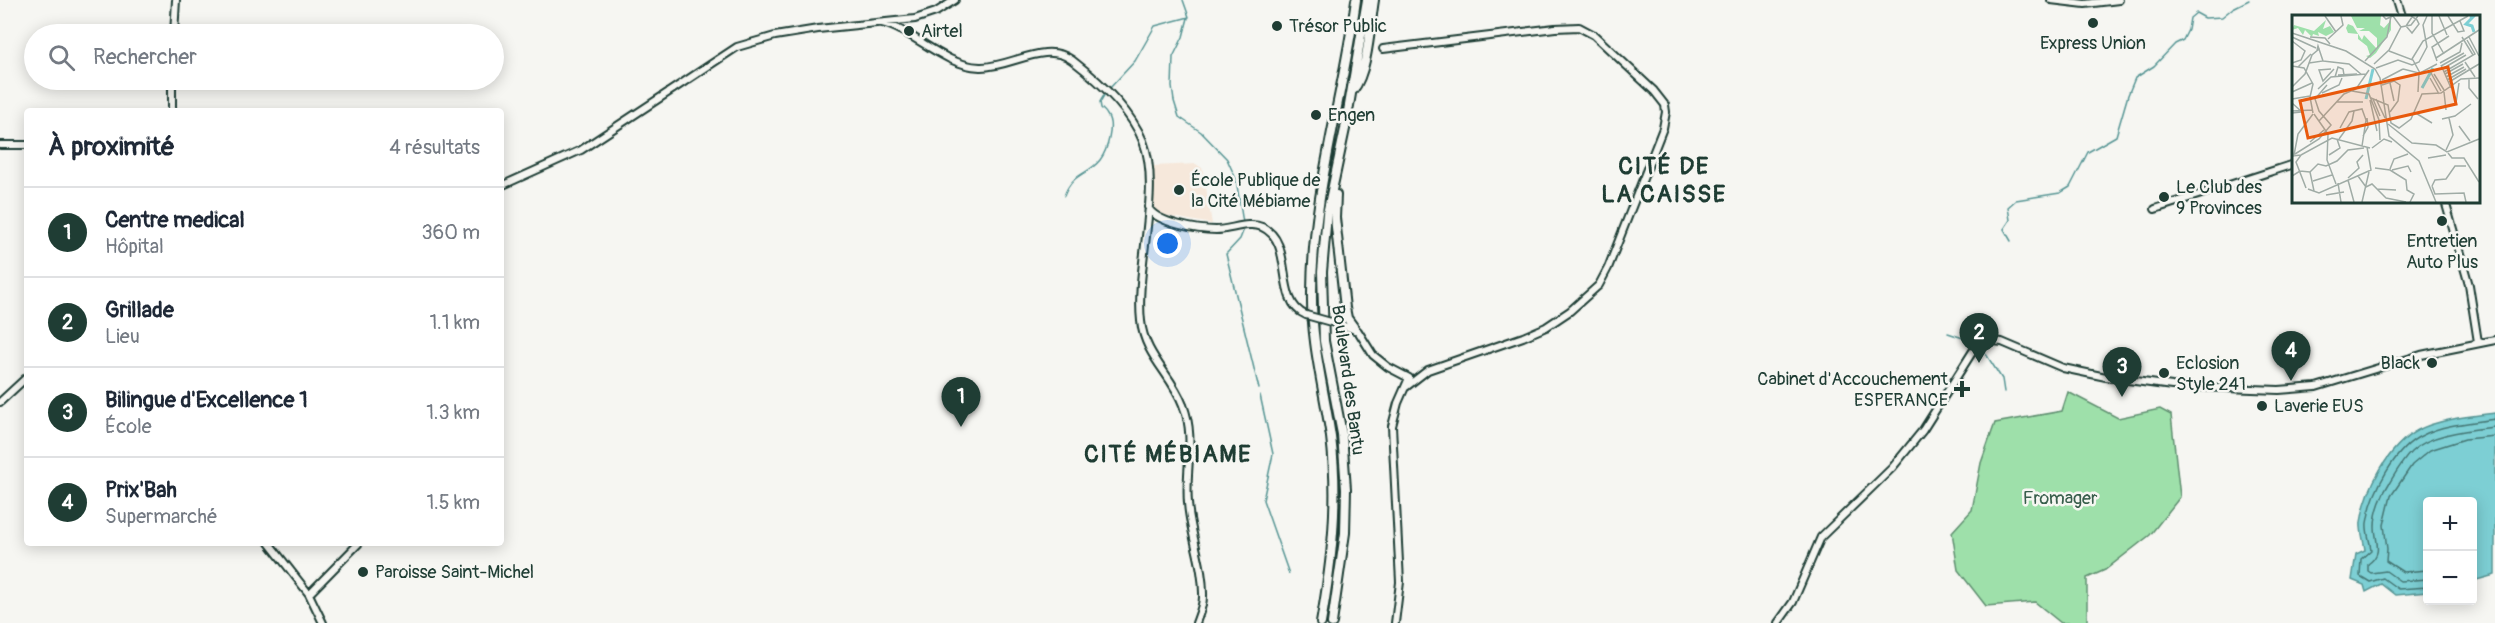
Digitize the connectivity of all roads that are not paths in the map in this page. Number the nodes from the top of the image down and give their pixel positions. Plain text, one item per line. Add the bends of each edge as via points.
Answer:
1 (176, 0) edge
2 (955, 0) edge
3 (1356, 0) edge
4 (1367, 0) edge
5 (1374, 0) edge
6 (2051, 0) edge
7 (2119, 0) edge
8 (2397, 0) edge
9 (2402, 15) edge
10 (907, 20) junction
11 (882, 23) junction
12 (175, 24) edge
13 (903, 33) junction
14 (1383, 49) dead end
15 (172, 90) edge
16 (1352, 91) junction
17 (172, 108) edge
18 (0, 145) edge
19 (24, 145) edge
20 (1338, 164) junction
21 (2292, 165) edge
22 (504, 185) edge
23 (2445, 202) edge
24 (1147, 206) junction
25 (2155, 209) dead end
26 (1166, 221) junction
27 (1146, 228) junction
28 (1346, 314) junction
29 (1338, 324) junction
30 (1355, 329) junction
31 (2495, 340) edge
32 (2478, 342) junction
33 (1401, 373) junction
34 (1422, 373) junction
35 (24, 380) edge
36 (1406, 387) junction
37 (0, 402) edge
38 (271, 546) edge
39 (356, 546) edge
40 (309, 594) junction
41 (323, 623) edge
42 (1196, 623) edge
43 (1321, 623) edge
44 (1332, 623) edge
45 (1395, 623) edge
46 (1778, 623) edge

1 - 12 street
2 - 10 street via 930,15
3 - 43 highway, Boulevard des Bantu via 1319,201 1312,272 1314,337 1335,483 1334,537
4 - 16 highway, Boulevard des Bantu
5 - 16 highway via 1359,82
6 - 7 street via 2085,4
8 - 9 street
10 - 11 street
10 - 13 street via 900,26
11 - 13 street
11 - 22 street via 810,30 737,47 581,150
13 - 24 street via 951,59 975,66 996,67 1040,54 1059,53 1071,59 1126,113 1143,141 1149,173
14 - 34 street via 1579,27 1594,35 1654,92 1666,112 1655,150 1599,285 1562,317 1532,334
15 - 17 street
16 - 20 highway, Boulevard des Bantu
18 - 19 street
20 - 28 highway via 1335,218
20 - 44 highway, Boulevard des Bantu via 1322,272 1324,341 1342,434 1346,489 1345,532
21 - 25 street
23 - 32 street via 2470,291
24 - 26 street via 1154,216
24 - 27 street
26 - 27 street via 1151,223
26 - 29 street, bridge via 1215,230 1258,226 1269,231 1280,249 1293,305 1306,315
27 - 42 street via 1140,299 1142,329 1150,352 1182,401 1191,437 1188,501 1203,596
28 - 29 highway via 1344,322
28 - 30 highway
29 - 30 street
30 - 33 street via 1373,355
31 - 32 street
32 - 46 street via 2316,387 2279,390 2191,387 2106,377 2063,368 2002,342 1986,340 1973,351 1923,430 1892,468 1821,537 1793,602
33 - 34 street
33 - 36 street via 1409,378
34 - 36 street
35 - 37 street
36 - 45 street via 1392,426 1400,582
38 - 40 street
39 - 40 street
40 - 41 street

